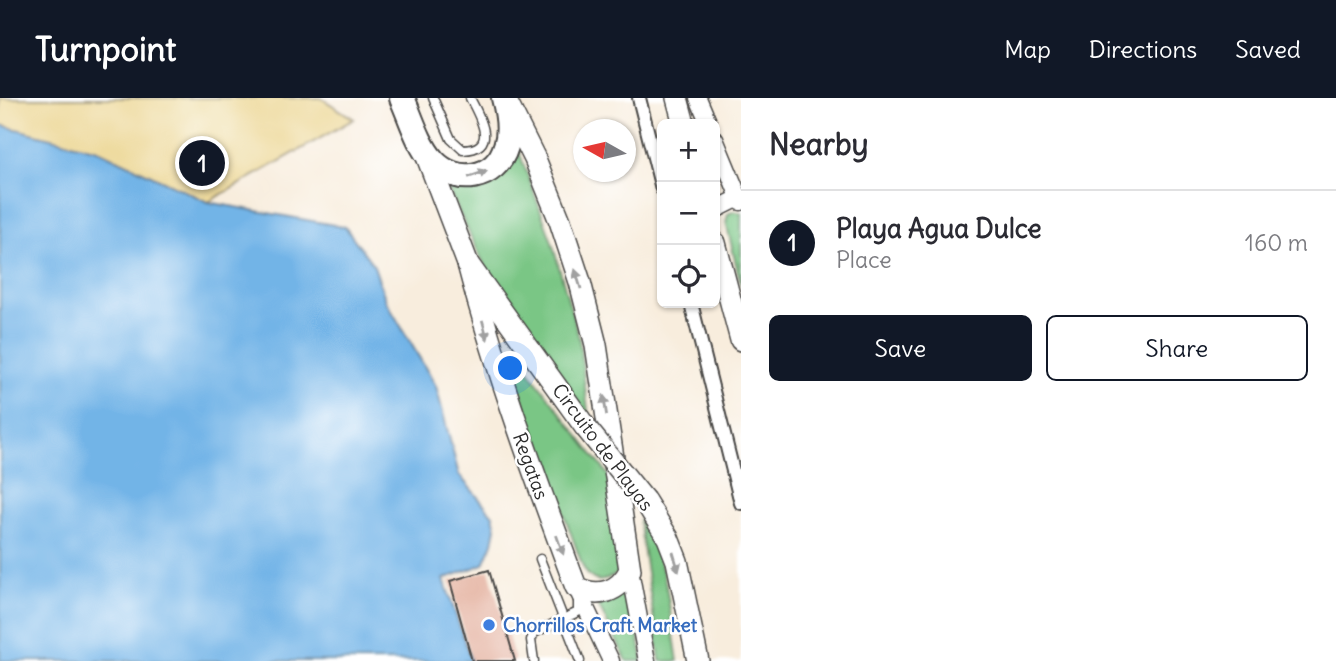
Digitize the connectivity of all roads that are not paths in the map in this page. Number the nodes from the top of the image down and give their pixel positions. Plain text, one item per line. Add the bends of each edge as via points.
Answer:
1 (402, 98) edge
2 (433, 98) edge
3 (470, 98) edge
4 (639, 98) edge
5 (677, 98) edge
6 (698, 98) edge
7 (505, 99) edge
8 (683, 119) edge
9 (707, 119) edge
10 (424, 146) junction
11 (720, 151) edge
12 (660, 182) edge
13 (740, 199) edge
14 (720, 208) edge
15 (716, 245) edge
16 (468, 264) junction
17 (692, 308) edge
18 (741, 340) edge
19 (741, 503) edge
20 (540, 559) dead end
21 (630, 570) junction
22 (576, 587) junction
23 (564, 619) junction
24 (645, 640) junction
25 (613, 659) edge
26 (534, 661) edge
27 (580, 661) edge
28 (636, 661) edge
29 (648, 661) edge
30 (698, 661) edge

1 - 10 highway, Circuito de Playas
2 - 3 lane via 451,139 463,150 472,150 485,136
4 - 12 street
5 - 8 main road
6 - 9 street
10 -> 7 highway via 433,161 449,173 467,178 484,174 497,164 506,146
21 -> 7 main road via 596,345 580,282 535,159
10 - 16 main road, Circuito de Playas
11 - 13 street
13 - 14 street
15 - 18 main road
16 -> 22 main road, Regatas via 498,370
16 -> 30 main road, Circuito de Playas, bridge via 668,538
17 - 19 street
20 - 23 lane
21 - 22 main road via 620,585 603,593
21 - 24 street
22 - 23 lane via 578,612
22 - 25 street, Regatas
23 - 26 lane via 534,633
23 - 27 lane
24 - 28 street via 643,654
24 - 29 street

